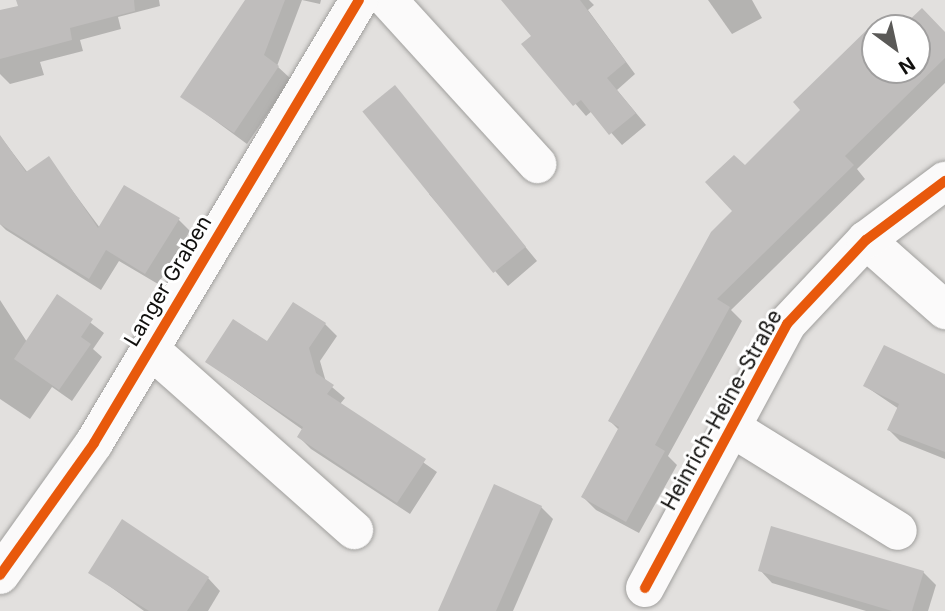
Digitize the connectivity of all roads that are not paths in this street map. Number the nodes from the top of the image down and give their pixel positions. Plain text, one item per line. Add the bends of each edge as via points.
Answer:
1 (359, 0) edge
2 (388, 0) edge
3 (537, 164) dead end
4 (945, 181) edge
5 (866, 240) junction
6 (945, 310) edge
7 (150, 349) junction
8 (732, 428) junction
9 (354, 530) dead end
10 (898, 531) dead end
11 (0, 575) edge
12 (645, 588) dead end

1 - 7 street, Langer Graben
2 - 3 street
4 - 5 street, Heinrich-Heine-Straße
5 - 6 street
5 - 8 street, Heinrich-Heine-Straße via 787,324
7 - 9 street
7 - 11 street, Langer Graben via 94,443
8 - 10 street
8 - 12 street, Heinrich-Heine-Straße

